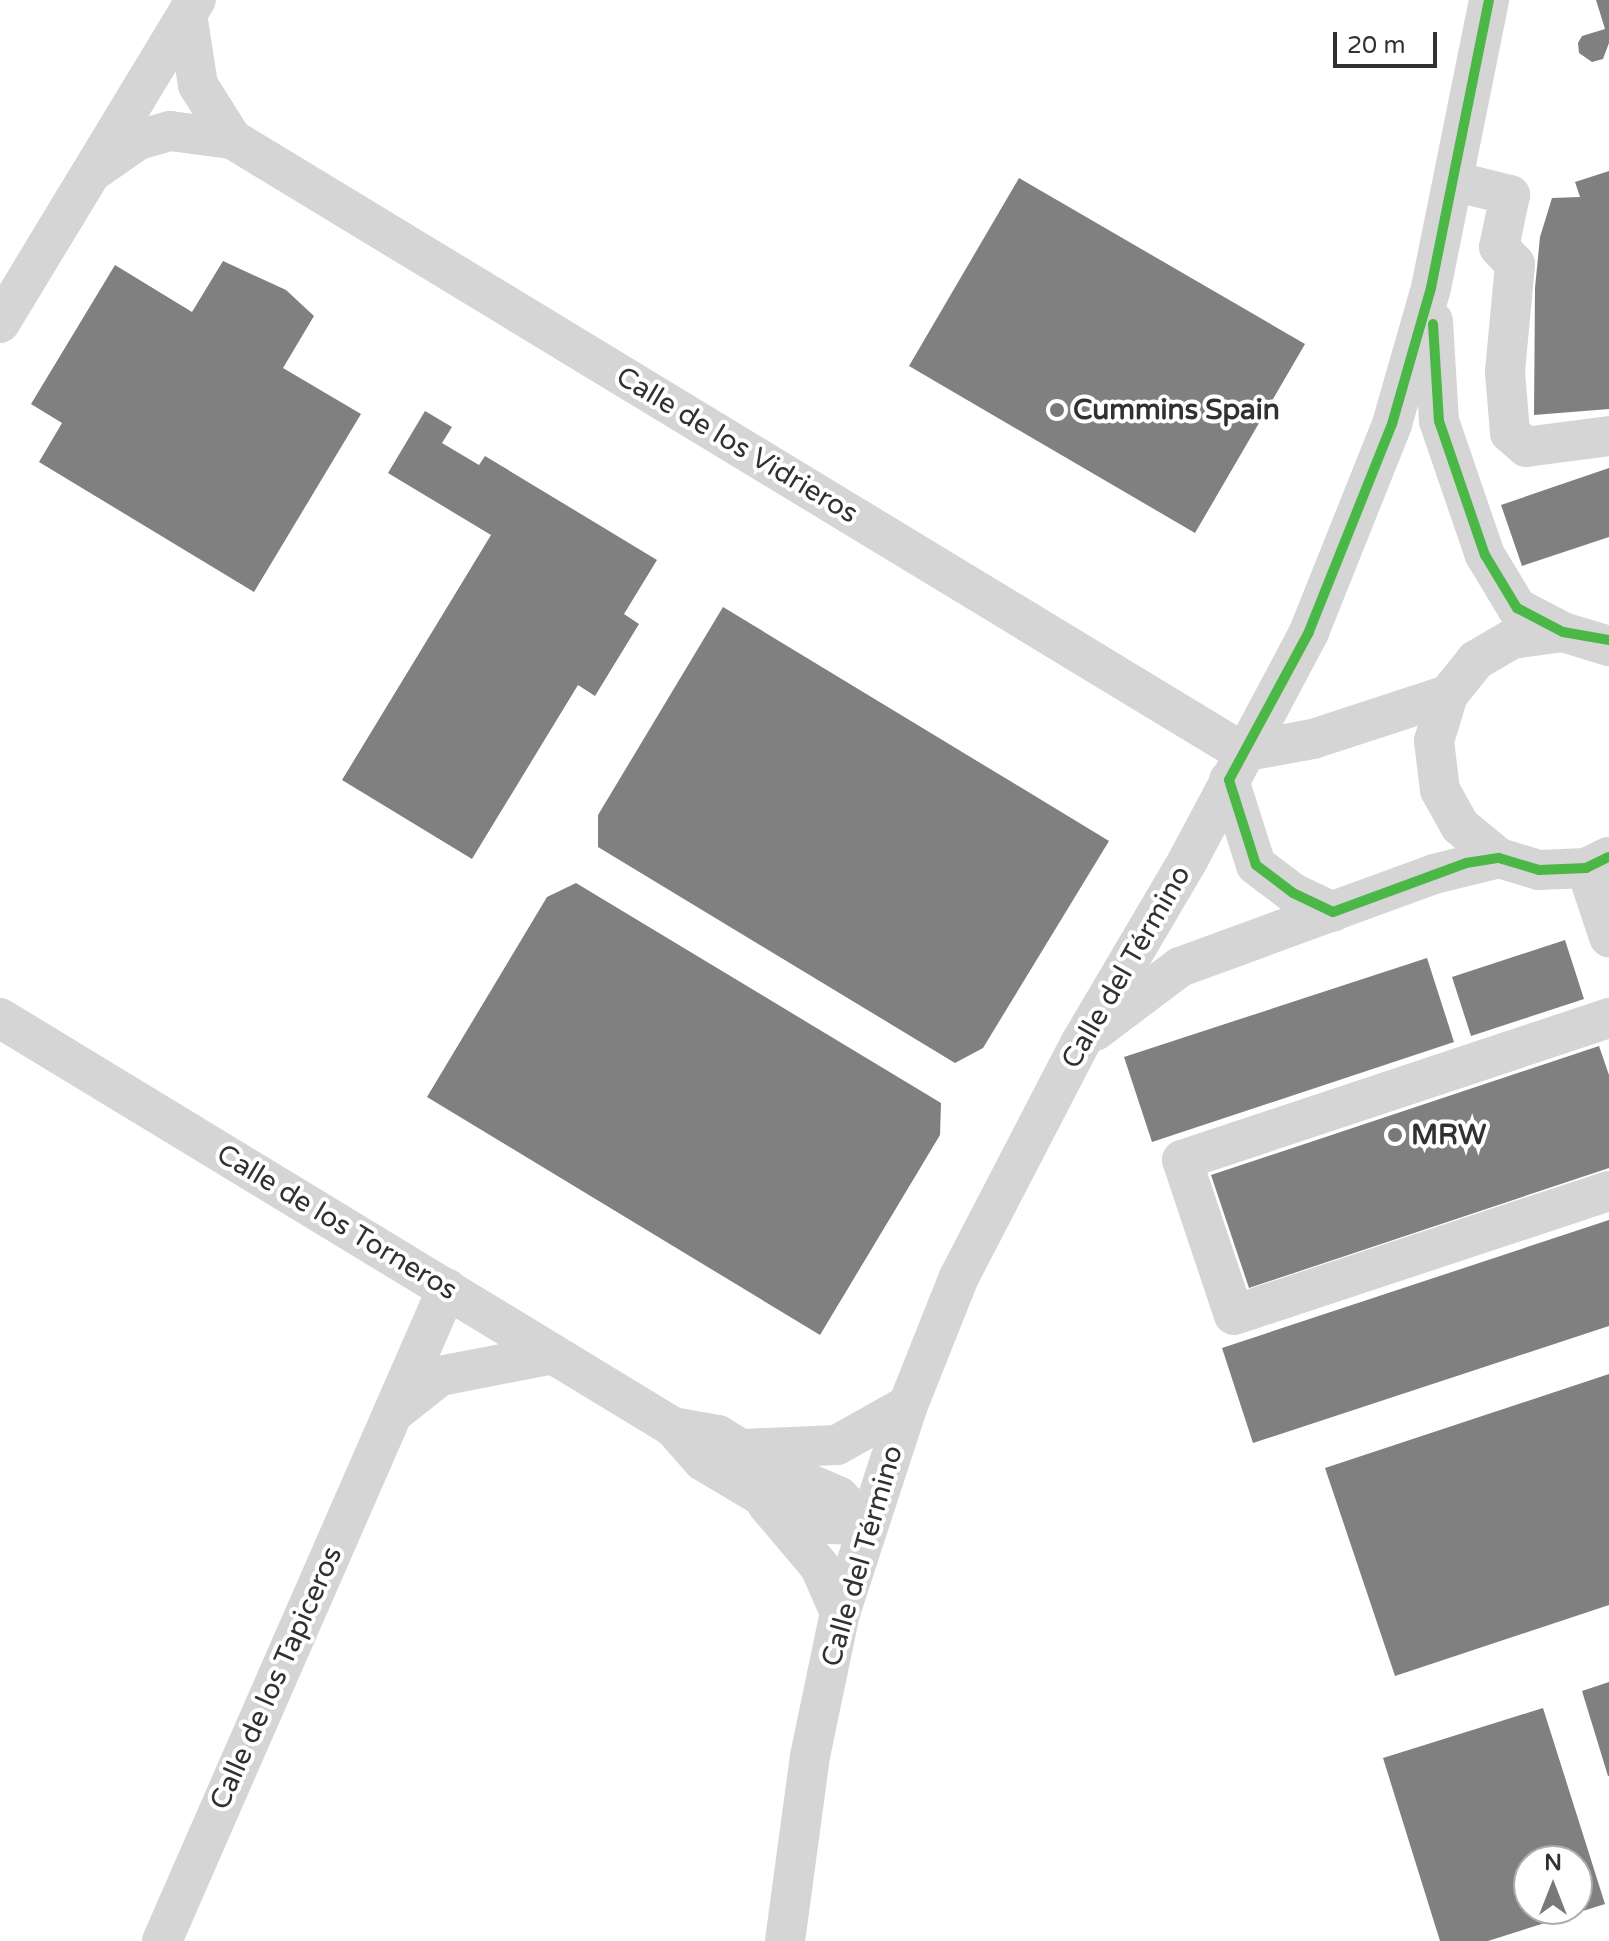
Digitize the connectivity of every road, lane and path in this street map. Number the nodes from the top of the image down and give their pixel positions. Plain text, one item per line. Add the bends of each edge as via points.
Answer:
1 (1489, 0) edge
2 (191, 7) edge
3 (232, 139) junction
4 (92, 172) junction
5 (1453, 181) junction
6 (1431, 288) junction
7 (0, 323) edge
8 (1609, 436) edge
9 (1563, 632) junction
10 (1607, 643) edge
11 (1448, 695) junction
12 (1235, 766) junction
13 (1499, 858) junction
14 (1597, 862) edge
15 (1333, 912) junction
16 (1609, 937) edge
17 (0, 1018) edge
18 (1609, 1018) edge
19 (1081, 1042) junction
20 (1609, 1191) edge
21 (447, 1289) junction
22 (553, 1354) junction
23 (908, 1405) junction
24 (391, 1416) junction
25 (673, 1427) junction
26 (739, 1449) junction
27 (760, 1495) junction
28 (867, 1525) junction
29 (840, 1613) junction
30 (162, 1941) edge
31 (785, 1941) edge

1 - 5 street, Calle del Término
2 - 3 street, Calle de los Vidrieros via 198,85
2 - 4 street
3 - 4 street, Calle de los Vidrieros via 170,131 138,140
3 - 12 street, Calle de los Vidrieros
4 - 7 street
5 - 6 street, Calle del Término
5 - 8 street via 1510,195 1499,247 1515,264 1505,372 1510,433 1526,447
6 - 9 street via 1439,421 1485,555 1517,608
6 - 12 street, Calle del Término via 1392,424 1309,632
9 - 10 street
9 - 11 street via 1512,639 1476,660
11 - 12 street
11 - 13 street via 1434,741 1440,790 1460,826
12 - 15 street via 1256,865 1293,893
12 - 19 street, Calle del Término
13 - 14 street via 1539,870
13 - 15 street via 1466,863
14 - 16 street
15 - 19 street via 1180,967
17 - 21 street, Calle de los Torneros
18 - 20 street via 1182,1160 1234,1315
19 - 23 street, Calle del Término via 959,1277
21 - 22 street, Calle de los Torneros
21 - 24 street, Calle de los Tapiceros
22 - 24 street, Calle de los Tapiceros via 440,1376
22 - 25 street, Calle de los Torneros
23 - 26 street, Calle de los Torneros via 837,1445
23 - 28 street, Calle del Término
24 - 30 street, Calle de los Tapiceros
25 - 26 street, Calle de los Torneros via 718,1435
25 - 27 street, Calle de los Torneros via 703,1461
26 - 28 street, Calle de los Torneros via 838,1496
27 - 28 street, Calle de los Torneros via 829,1524
27 - 29 street, Calle de los Torneros via 820,1567
28 - 29 street, Calle del Término
29 - 31 street, Calle del Término via 810,1756

